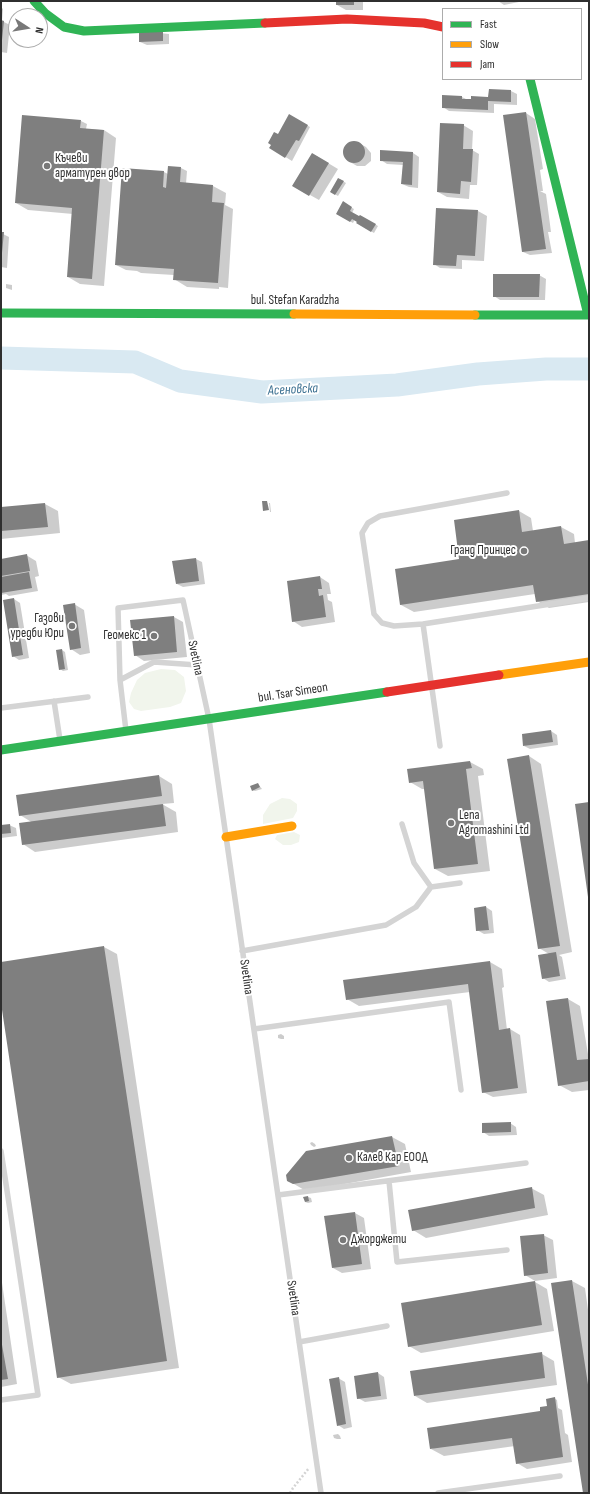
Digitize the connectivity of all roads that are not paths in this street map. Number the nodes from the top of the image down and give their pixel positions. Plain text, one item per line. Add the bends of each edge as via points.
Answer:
1 (34, 1) edge
2 (442, 27) edge
3 (530, 80) edge
4 (1, 313) edge
5 (589, 315) edge
6 (508, 493) dead end
7 (589, 598) edge
8 (423, 624) junction
9 (589, 662) edge
10 (197, 664) junction
11 (120, 680) junction
12 (430, 686) junction
13 (88, 697) dead end
14 (54, 701) junction
15 (1, 708) edge
16 (209, 719) junction
17 (126, 732) junction
18 (60, 742) junction
19 (440, 746) dead end
20 (1, 750) edge
21 (402, 824) dead end
22 (292, 826) dead end
23 (226, 837) junction
24 (460, 883) dead end
25 (430, 887) junction
26 (242, 951) junction
27 (254, 1029) junction
28 (461, 1090) dead end
29 (1, 1151) edge
30 (526, 1163) dead end
31 (389, 1181) junction
32 (278, 1195) junction
33 (507, 1250) dead end
34 (388, 1326) dead end
35 (299, 1342) junction
36 (1, 1400) edge
37 (560, 1476) dead end
38 (321, 1493) edge
39 (438, 1493) edge

1 - 2 main road via 64,27 84,31 347,19 424,23
3 - 5 main road
4 - 5 main road, bul. Stefan Karadzha
6 - 8 lane via 380,516 368,523 362,533 374,614 382,623 394,626
7 - 8 lane
8 - 12 lane
9 - 12 main road, bul. Tsar Simeon
10 - 11 lane via 154,662
10 - 11 lane, Svetlina via 183,600 118,608
10 - 16 lane, Svetlina
11 - 17 lane
12 - 16 main road, bul. Tsar Simeon
12 - 19 lane
13 - 14 lane
14 - 15 lane
14 - 18 lane
16 - 17 main road, bul. Tsar Simeon
16 - 23 lane, Svetlina
17 - 18 main road, bul. Tsar Simeon
18 - 20 main road, bul. Tsar Simeon
21 - 25 lane via 414,863
22 - 23 main road
23 - 26 lane, Svetlina
24 - 25 lane
25 - 26 lane via 416,907 386,925
26 - 27 lane, Svetlina
27 - 28 lane via 449,1002
27 - 32 lane, Svetlina
29 - 36 lane via 38,1395
30 - 31 lane
31 - 32 lane
31 - 33 lane via 397,1262
32 - 35 lane, Svetlina
34 - 35 lane
35 - 38 lane, Svetlina
37 - 39 lane

